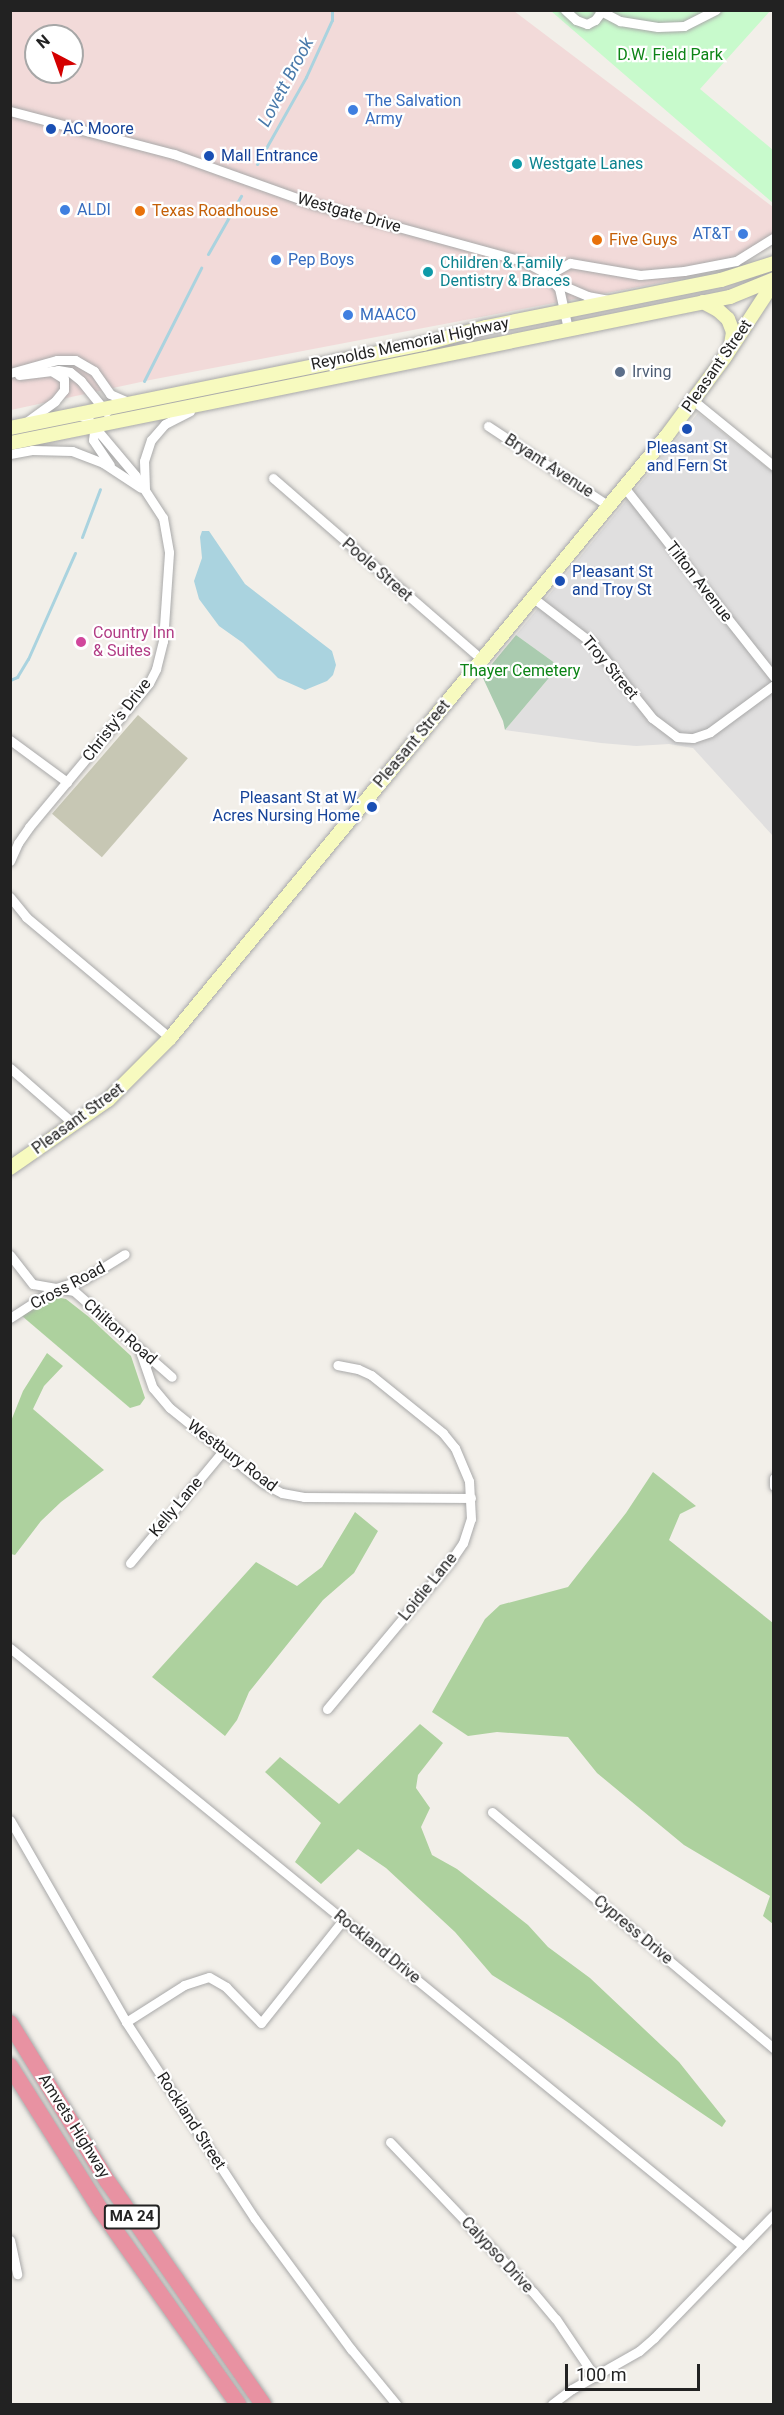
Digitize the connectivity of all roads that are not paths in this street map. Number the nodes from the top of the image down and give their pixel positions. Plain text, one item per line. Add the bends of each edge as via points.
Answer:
1 (565, 10) edge
2 (716, 10) edge
3 (600, 11) edge
4 (10, 111) edge
5 (773, 238) edge
6 (774, 263) edge
7 (552, 279) junction
8 (774, 280) edge
9 (614, 302) junction
10 (703, 302) junction
11 (566, 311) junction
12 (568, 329) junction
13 (731, 347) junction
14 (51, 371) junction
15 (10, 375) edge
16 (106, 389) junction
17 (694, 401) junction
18 (130, 403) junction
19 (199, 406) junction
20 (110, 415) junction
21 (86, 420) junction
22 (16, 426) edge
23 (488, 426) dead end
24 (10, 443) edge
25 (10, 454) edge
26 (774, 466) edge
27 (111, 467) junction
28 (273, 478) dead end
29 (624, 487) junction
30 (145, 491) junction
31 (609, 506) junction
32 (532, 597) junction
33 (482, 660) junction
34 (774, 677) edge
35 (774, 685) edge
36 (10, 740) edge
37 (67, 782) junction
38 (10, 861) edge
39 (10, 897) edge
40 (170, 1038) junction
41 (10, 1068) edge
42 (75, 1125) junction
43 (10, 1168) edge
44 (126, 1254) dead end
45 (10, 1255) edge
46 (56, 1288) junction
47 (10, 1318) edge
48 (140, 1351) junction
49 (337, 1365) dead end
50 (172, 1377) dead end
51 (222, 1451) junction
52 (774, 1478) edge
53 (774, 1486) edge
54 (471, 1498) junction
55 (129, 1563) dead end
56 (10, 1648) edge
57 (327, 1709) dead end
58 (492, 1812) dead end
59 (10, 1820) edge
60 (343, 1920) junction
61 (126, 2022) junction
62 (10, 2023) edge
63 (774, 2049) edge
64 (10, 2066) edge
65 (390, 2142) dead end
66 (774, 2214) edge
67 (10, 2240) edge
68 (743, 2246) junction
69 (17, 2274) dead end
70 (595, 2377) junction
71 (238, 2404) edge
72 (263, 2404) edge
73 (396, 2404) edge
74 (552, 2404) edge

1 - 3 street via 587,24
2 - 3 street via 684,26 640,26
4 - 7 street, Westgate Drive via 184,156 332,209 516,258
5 - 7 street via 736,261 651,274 611,272 570,263
6 - 9 main road, Reynolds Memorial Highway via 721,280
7 - 9 street, Westgate Drive via 583,294
7 - 11 street
8 - 10 main road, Reynolds Memorial Highway via 739,294
8 - 13 main road, Pleasant Street
9 - 11 main road, Reynolds Memorial Highway
10 - 12 main road, Reynolds Memorial Highway
10 - 13 main road via 728,319 733,332
11 - 12 street
11 - 18 main road, Reynolds Memorial Highway
12 - 19 main road, Reynolds Memorial Highway
13 - 17 main road, Pleasant Street
14 - 15 street
14 - 20 street via 73,374
14 - 22 street via 64,379 64,390 55,401
15 - 16 street via 68,359 87,366
16 - 18 street
16 - 20 street
17 - 26 street
17 - 29 main road, Pleasant Street
18 - 20 main road, Reynolds Memorial Highway
19 - 20 main road, Reynolds Memorial Highway
19 - 30 street via 165,424 151,440 144,460
20 - 21 main road, Reynolds Memorial Highway
20 - 21 main road, Reynolds Memorial Highway
21 - 22 main road, Reynolds Memorial Highway
21 - 24 main road, Reynolds Memorial Highway via 72,430
21 - 27 street, Christy's Drive via 93,440
21 - 30 street, Christy's Drive
23 - 31 street, Bryant Avenue
25 - 27 street, Christy's Drive via 57,449
27 - 30 street, Christy's Drive
28 - 33 street, Poole Street
29 - 31 main road, Pleasant Street
29 - 34 street, Tilton Avenue
30 - 37 street, Christy's Drive via 163,518 169,541 161,653 140,696
31 - 32 main road, Pleasant Street
32 - 33 main road, Pleasant Street
32 - 35 street, Troy Street via 592,643 667,732 686,738 710,732
33 - 40 main road, Pleasant Street
36 - 37 street
37 - 38 street, Christy's Drive via 22,836
39 - 40 street via 26,917
40 - 42 main road, Pleasant Street via 121,1090
41 - 42 street
42 - 43 main road, Pleasant Street
44 - 46 street, Cross Road via 83,1280
45 - 46 street, Chilton Road via 33,1284
46 - 47 street, Cross Road
46 - 48 street, Chilton Road via 74,1291
48 - 50 street, Chilton Road
48 - 51 street, Westbury Road via 153,1388 170,1408
49 - 54 street, Loidie Lane via 371,1375 443,1433 463,1462
51 - 54 street, Westbury Road via 282,1493 304,1497
51 - 55 street, Kelly Lane
52 - 53 street
54 - 57 street, Loidie Lane via 469,1528 450,1562
56 - 60 street, Rockland Drive
58 - 63 street, Cypress Drive
59 - 61 street, Rockland Street
60 - 61 street via 261,2023 226,1987 209,1977 184,1985
60 - 68 street, Rockland Drive
61 - 73 street, Rockland Street via 255,2219
62 - 72 highway, Amvets Highway / MA 24 via 108,2182
64 - 71 highway, Amvets Highway / MA 24 via 100,2209
65 - 70 street, Calypso Drive via 556,2319
66 - 68 street
67 - 69 street
68 - 70 street via 654,2338
70 - 74 street

